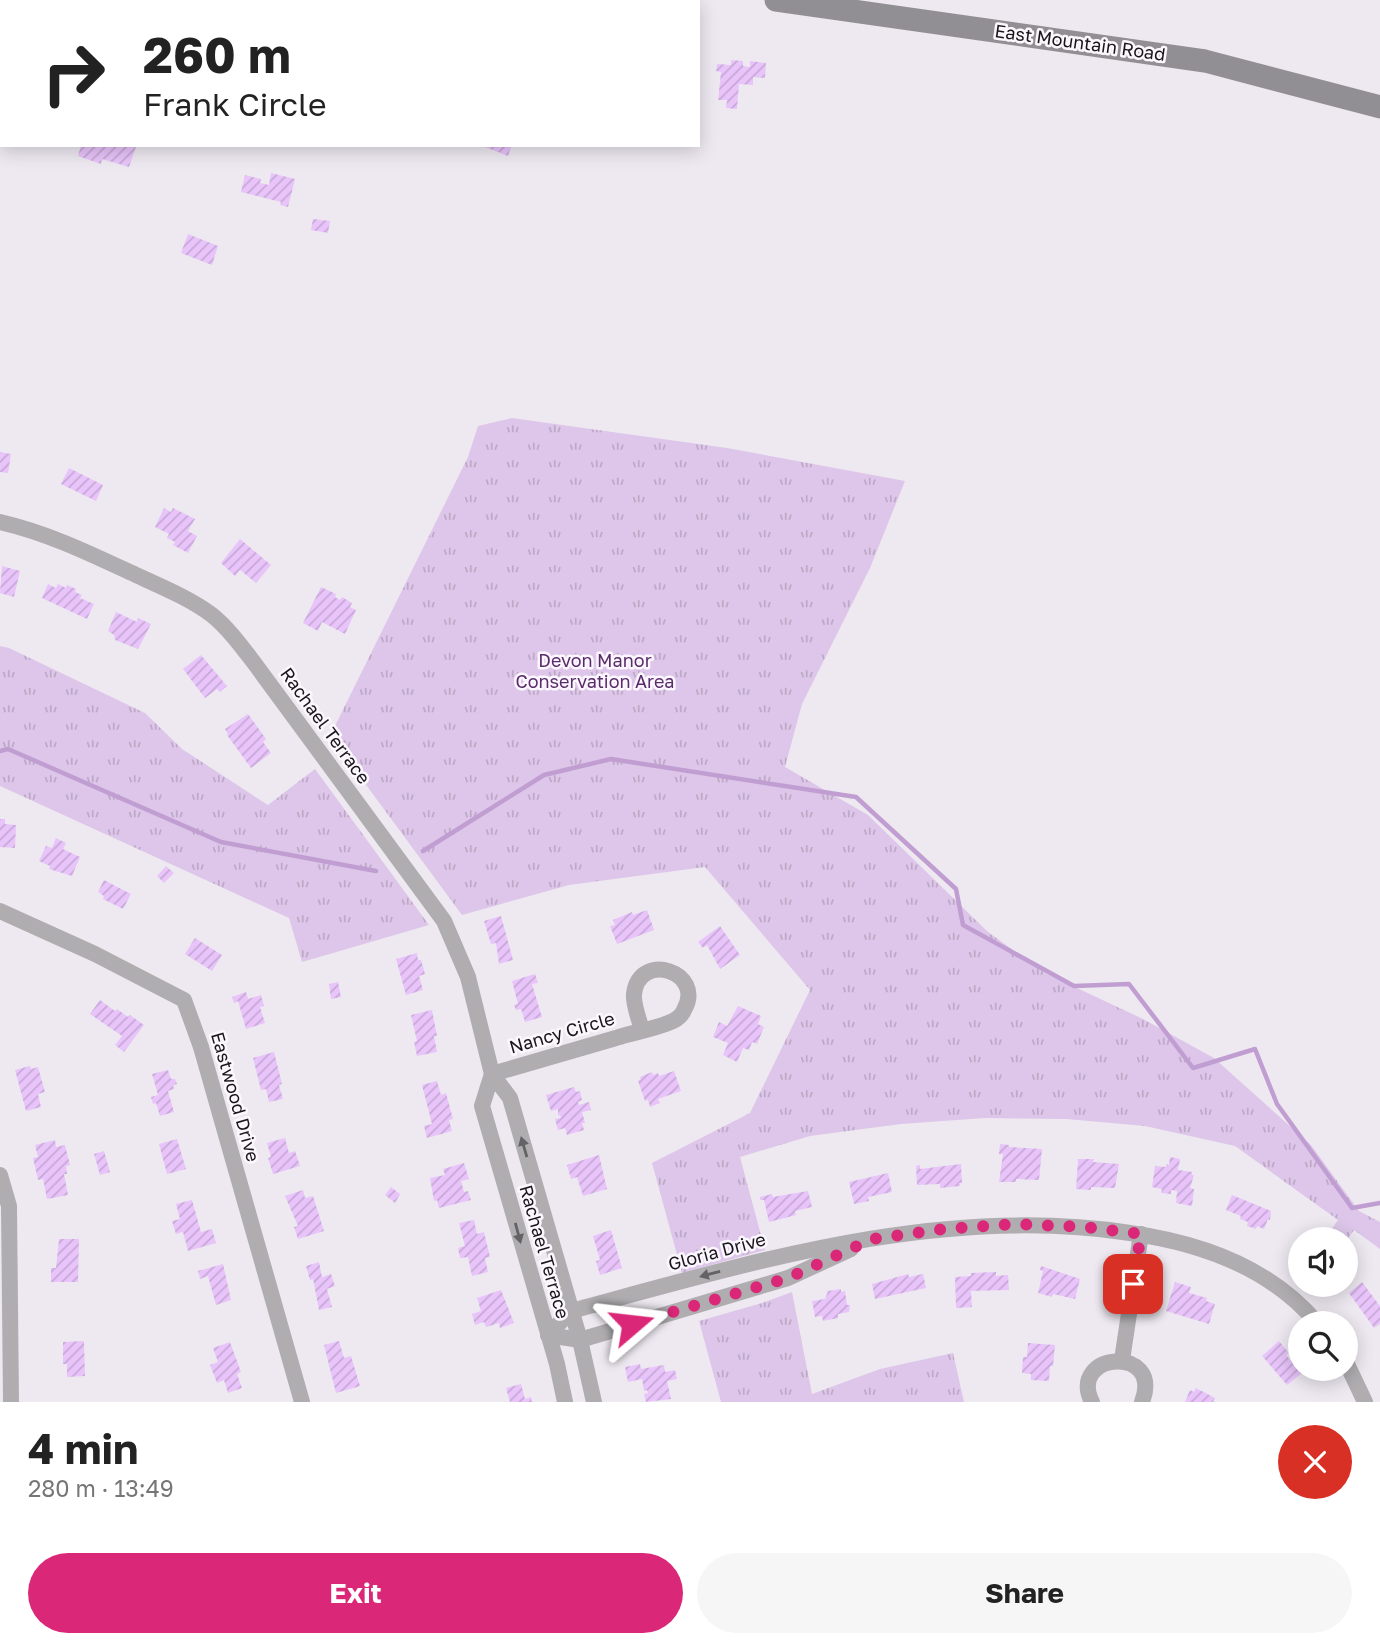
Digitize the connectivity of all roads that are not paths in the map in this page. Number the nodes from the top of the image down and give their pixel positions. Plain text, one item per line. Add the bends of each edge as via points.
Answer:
1 (776, 0) edge
2 (1380, 107) edge
3 (0, 523) edge
4 (0, 911) edge
5 (642, 1030) dead end
6 (492, 1074) junction
7 (0, 1175) edge
8 (1141, 1234) junction
9 (872, 1239) junction
10 (571, 1311) junction
11 (1304, 1311) edge
12 (548, 1335) junction
13 (580, 1340) junction
14 (1122, 1360) junction
15 (1355, 1381) edge
16 (11, 1402) edge
17 (302, 1402) edge
18 (565, 1402) edge
19 (594, 1402) edge
20 (1092, 1402) edge
21 (1143, 1402) edge
22 (1365, 1402) edge

1 - 2 main road, East Mountain Road via 1205,61
3 - 6 street, Rachael Terrace via 60,540 174,592 212,615 234,637 444,921 471,988
4 - 17 street, Eastwood Drive via 184,1000
5 - 6 street, Nancy Circle
10 -> 6 street, Rachael Terrace via 510,1098
6 -> 12 street, Rachael Terrace via 482,1106
7 - 16 street via 9,1206
8 - 9 street, Gloria Drive via 1015,1224
8 - 11 street, Gloria Drive via 1240,1263
8 - 14 street
9 -> 10 street, Gloria Drive via 776,1256
9 - 13 street, Gloria Drive via 788,1278
10 - 12 street
10 - 13 street, Rachael Terrace
12 - 13 street, Gloria Drive
12 - 18 street, Rachael Terrace
13 - 19 street, Rachael Terrace
14 - 20 street via 1103,1363 1095,1370 1088,1388
14 - 21 street via 1143,1376
15 - 22 street

